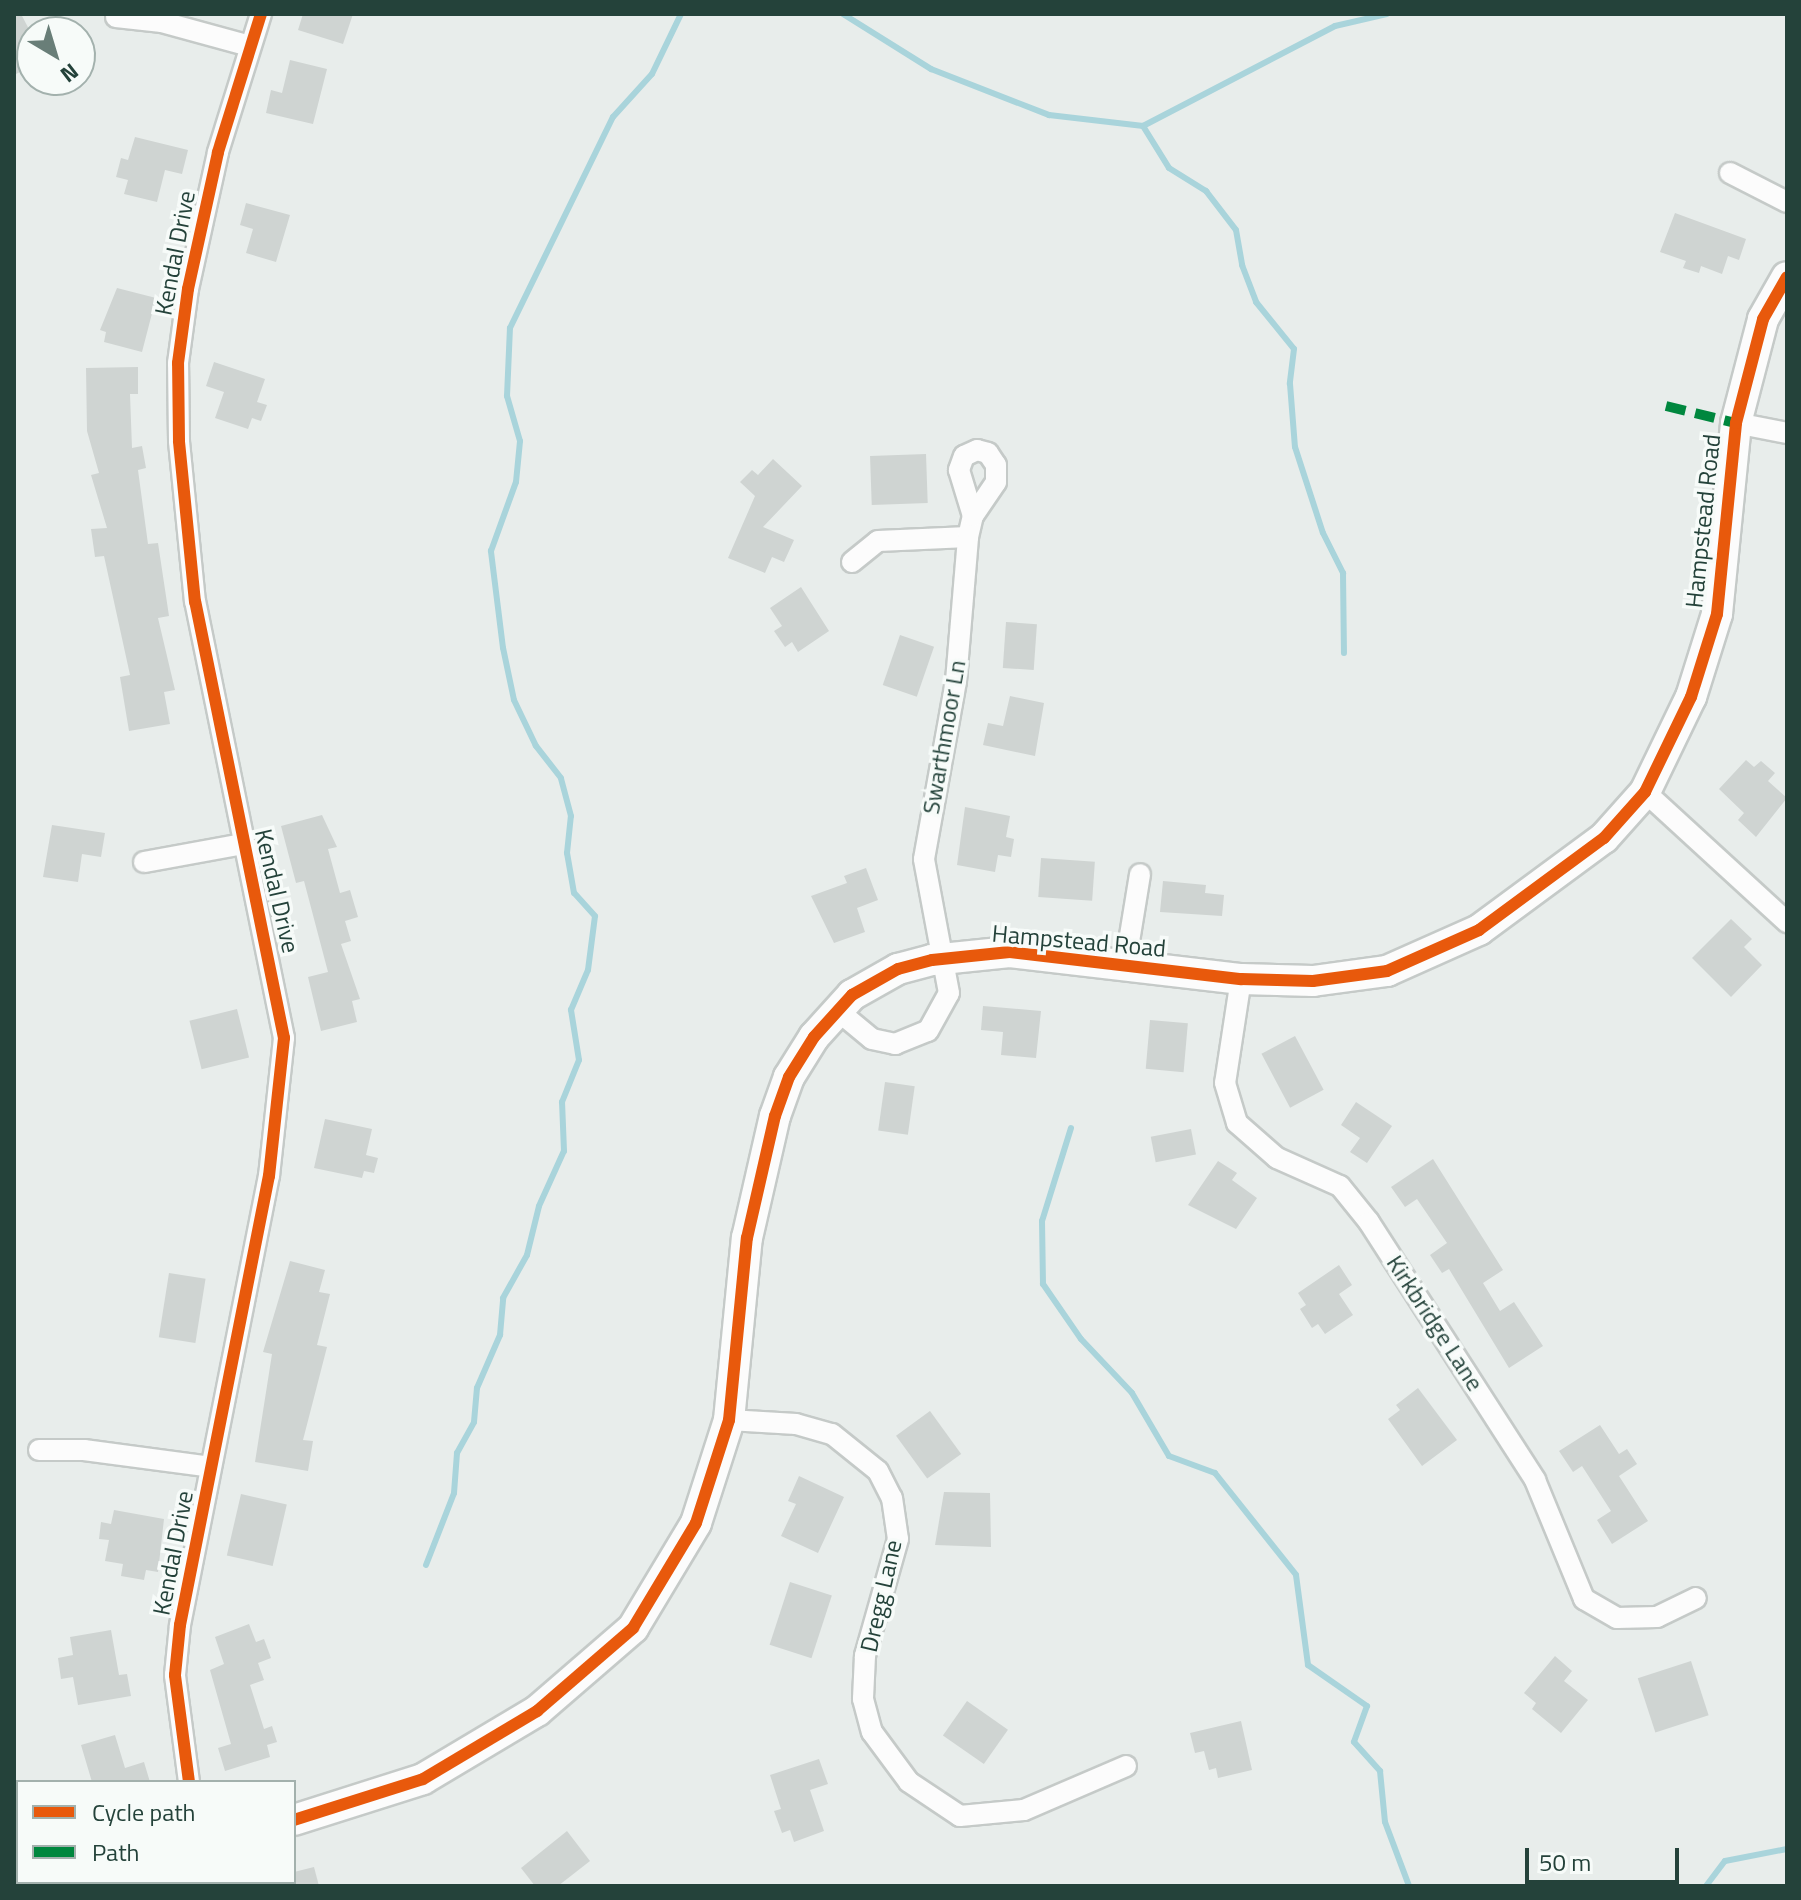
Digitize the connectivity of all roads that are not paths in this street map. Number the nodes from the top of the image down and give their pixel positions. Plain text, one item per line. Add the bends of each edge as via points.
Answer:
1 (261, 14) edge
2 (116, 17) dead end
3 (250, 46) junction
4 (1730, 173) dead end
5 (1787, 202) edge
6 (1787, 277) edge
7 (1736, 423) junction
8 (1787, 433) edge
9 (973, 516) dead end
10 (968, 537) junction
11 (852, 562) dead end
12 (1645, 792) junction
13 (243, 844) junction
14 (144, 862) dead end
15 (1140, 874) dead end
16 (1787, 922) edge
17 (945, 957) junction
18 (1125, 966) junction
19 (1241, 979) junction
20 (837, 1010) junction
21 (729, 1420) junction
22 (39, 1450) dead end
23 (211, 1467) junction
24 (1696, 1598) dead end
25 (1126, 1766) dead end
26 (189, 1780) edge
27 (296, 1819) edge

1 - 3 street, Kendal Drive
2 - 3 street via 162,22
3 - 13 street, Kendal Drive via 218,152 178,363 179,441 195,602
4 - 5 street
6 - 7 street, Hampstead Road via 1763,319
7 - 8 street
7 - 12 street, Hampstead Road via 1717,614 1691,697
9 - 10 street, Swarthmoor Ln
10 - 11 street via 878,541
10 - 17 street, Swarthmoor Ln via 956,681 924,859
12 - 16 street
12 - 19 street, Hampstead Road via 1592,848 1479,930 1387,971 1313,981
13 - 14 street
13 - 23 street, Kendal Drive via 284,1038 269,1176
15 - 18 street
17 - 18 street, Hampstead Road via 1010,952
17 - 20 street, Hampstead Road via 898,969
17 - 20 street, Swarthmoor Ln via 949,993 942,1013 914,1040 895,1044 872,1039
18 - 19 street, Hampstead Road
19 - 24 street, Kirkbridge Lane via 1225,1083 1237,1123 1277,1158 1340,1186 1369,1222 1535,1480 1584,1599 1617,1618 1657,1617
20 - 21 street, Hampstead Road via 789,1077 775,1116 747,1238
21 - 25 street, Dregg Lane via 796,1424 832,1434 878,1471 892,1498 898,1539 865,1656 863,1699 872,1732 918,1789 960,1816 1024,1810
21 - 27 street, Hampstead Road via 696,1523 633,1628 537,1711 423,1779
22 - 23 street via 84,1450
23 - 26 street, Kendal Drive via 175,1675

